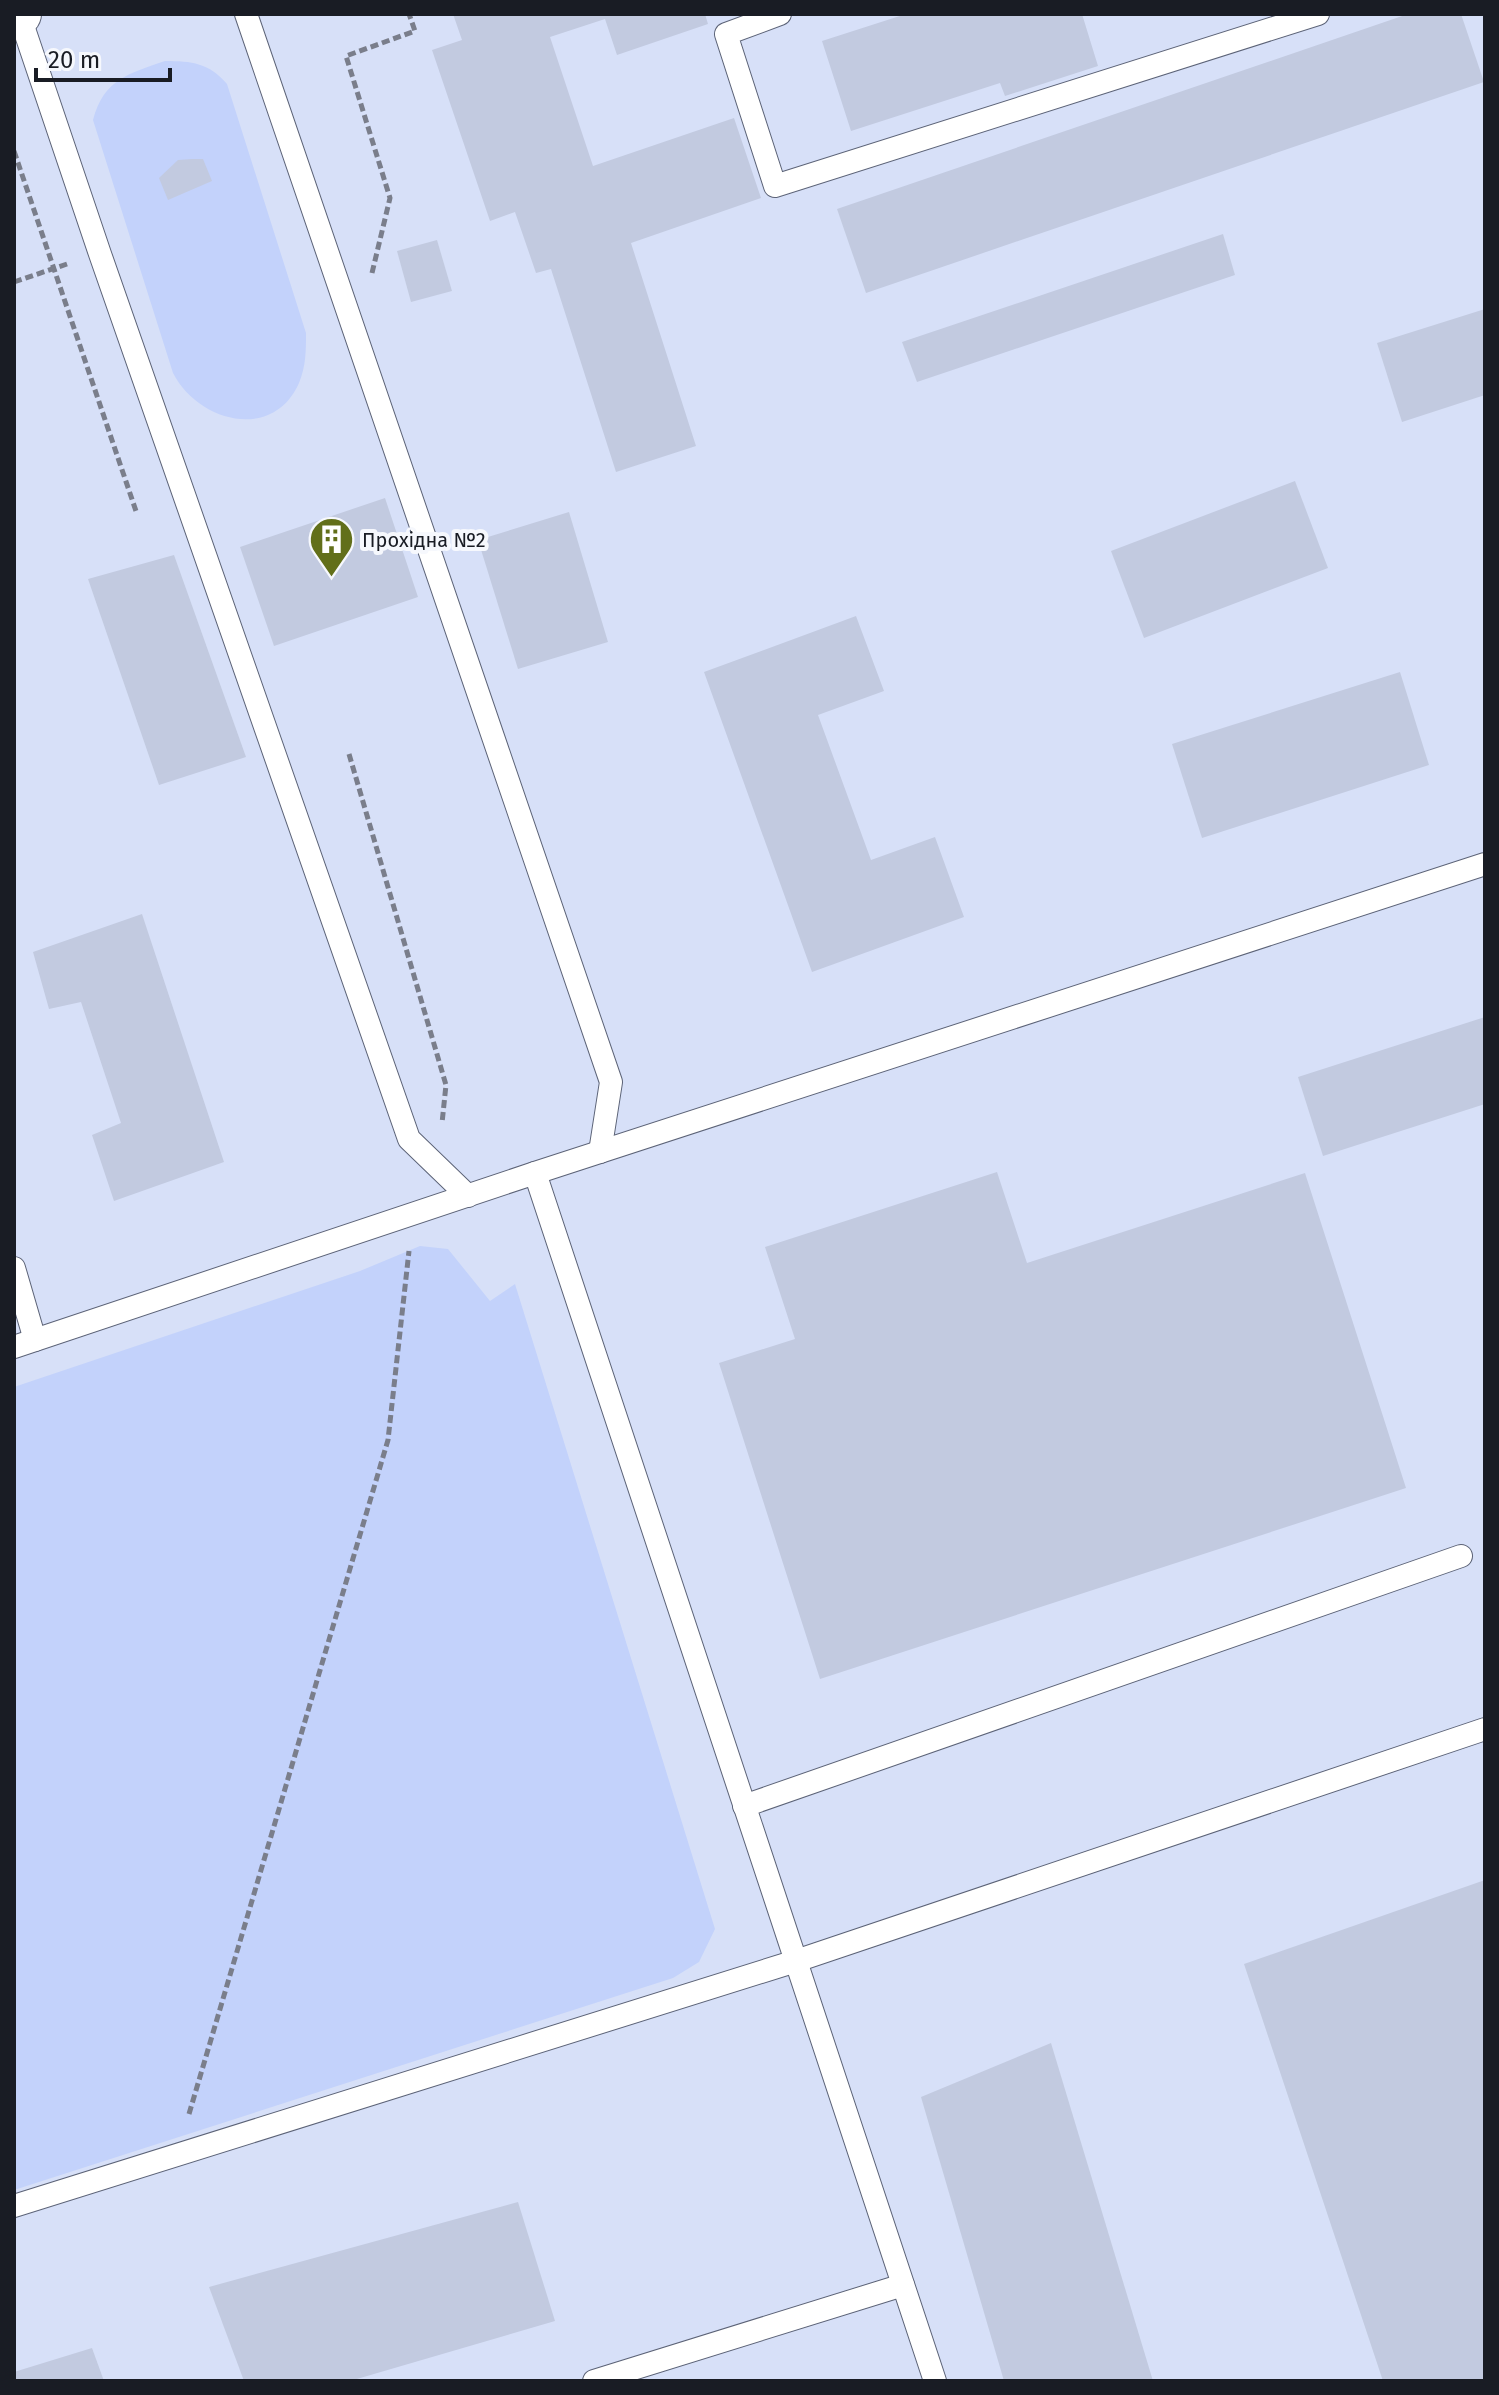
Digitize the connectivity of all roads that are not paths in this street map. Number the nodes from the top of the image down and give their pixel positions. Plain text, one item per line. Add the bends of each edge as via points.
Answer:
1 (246, 14) edge
2 (780, 14) edge
3 (1318, 14) edge
4 (16, 15) edge
5 (1485, 864) edge
6 (600, 1152) junction
7 (535, 1173) junction
8 (468, 1196) junction
9 (14, 1268) edge
10 (25, 1344) edge
11 (1461, 1556) dead end
12 (1485, 1729) edge
13 (744, 1806) junction
14 (796, 1961) junction
15 (14, 2206) edge
16 (903, 2285) junction
17 (594, 2381) edge
18 (935, 2381) edge

1 - 6 lane via 611,1082
2 - 3 lane via 726,34 775,186
4 - 8 lane via 409,1139
5 - 6 lane
6 - 7 lane
7 - 8 lane
7 - 13 lane
8 - 10 lane
9 - 10 lane
11 - 13 lane
12 - 14 lane
13 - 14 lane
14 - 15 lane
14 - 16 lane
16 - 17 lane
16 - 18 lane

